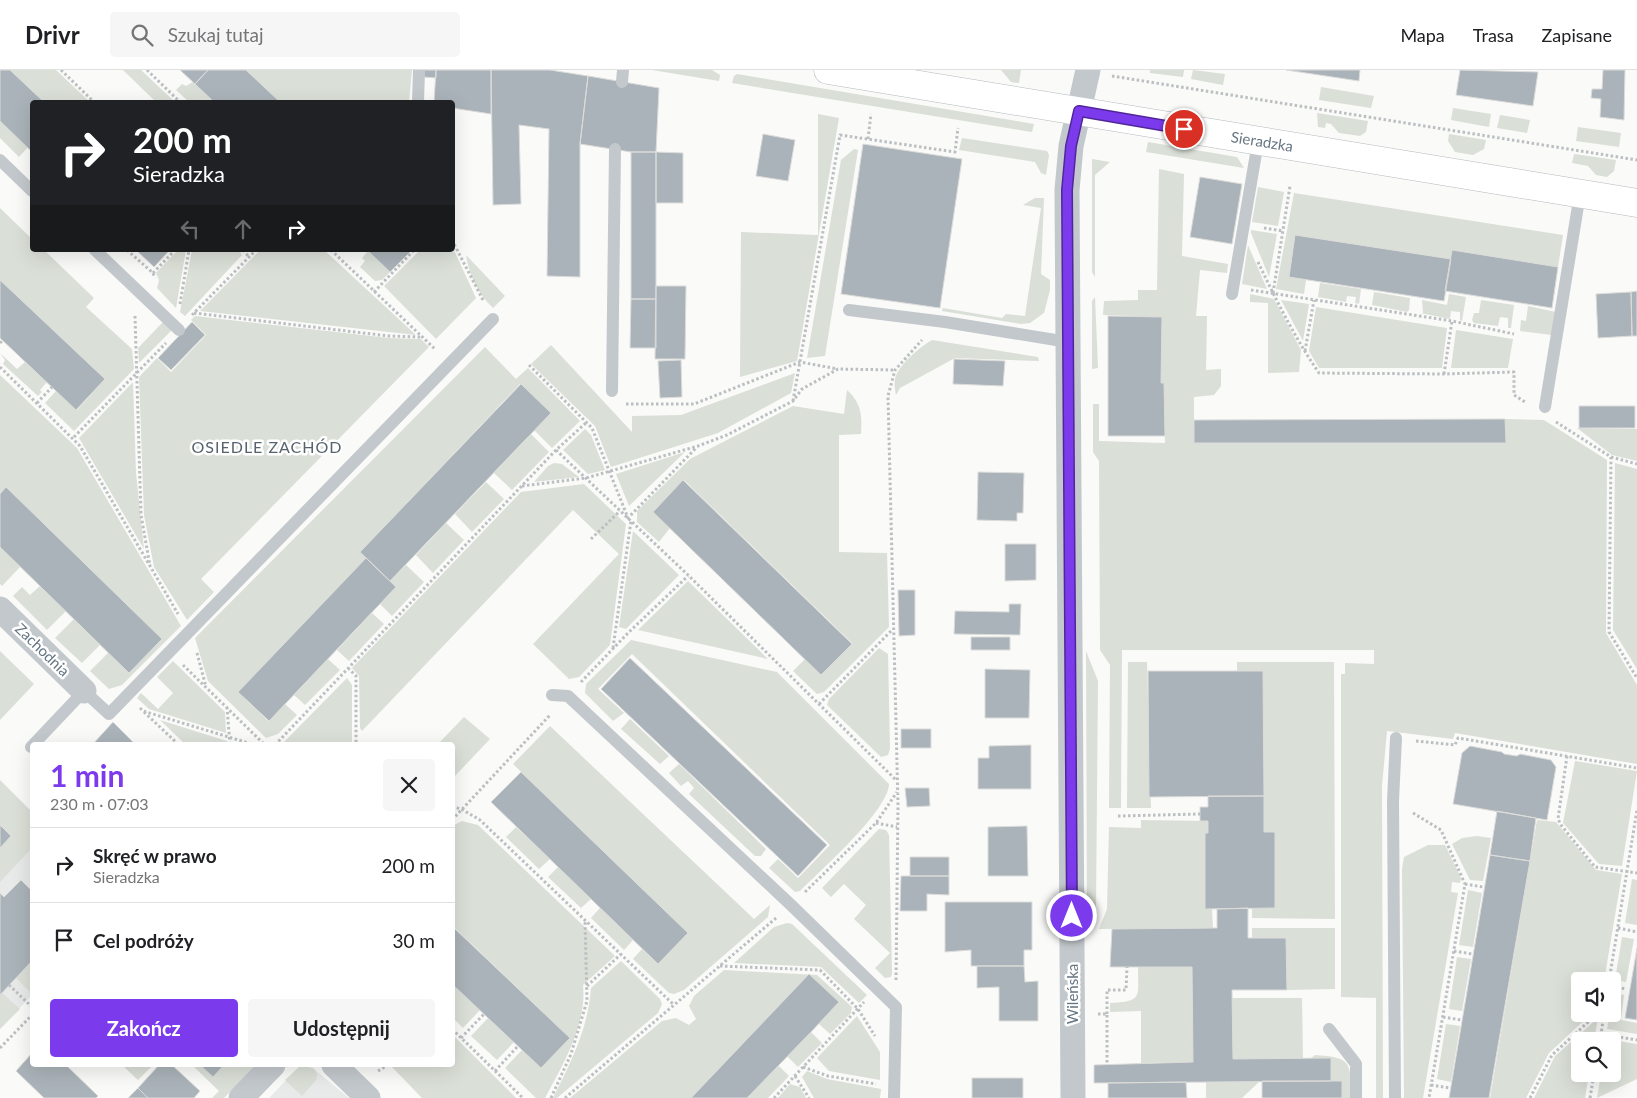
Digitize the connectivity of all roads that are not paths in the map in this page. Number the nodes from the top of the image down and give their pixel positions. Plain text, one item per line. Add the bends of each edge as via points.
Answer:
1 (419, 70) edge
2 (829, 70) edge
3 (1098, 73) edge
4 (418, 100) edge
5 (1079, 111) junction
6 (1258, 142) junction
7 (615, 148) dead end
8 (0, 160) edge
9 (30, 189) edge
10 (1580, 194) junction
11 (1637, 203) edge
12 (97, 252) edge
13 (1232, 291) road end
14 (850, 310) dead end
15 (493, 319) road end
16 (177, 328) road end
17 (1068, 342) junction
18 (612, 390) dead end
19 (1547, 413) road end
20 (0, 609) edge
21 (84, 691) junction
22 (552, 695) dead end
23 (1396, 738) road end
24 (36, 742) edge
25 (1329, 1029) dead end
26 (271, 1067) edge
27 (336, 1067) edge
28 (894, 1093) edge
29 (241, 1098) edge
30 (368, 1098) edge
31 (1072, 1098) edge
32 (1356, 1098) edge
33 (1395, 1098) edge

1 - 4 lane
2 - 5 street, Sieradzka
3 - 5 street, Wileńska
5 - 6 street, Sieradzka
5 - 17 street, Wileńska via 1071,146 1067,190
6 - 10 street, Sieradzka
6 - 13 lane
7 - 18 lane
8 - 9 lane
10 - 11 street, Sieradzka
10 - 19 lane
12 - 16 lane
14 - 17 lane
15 - 21 lane via 109,714
17 - 31 street, Wileńska
20 - 21 street, Zachodnia
21 - 24 lane
22 - 28 lane via 568,696 896,1007
23 - 33 lane via 1393,801
25 - 32 lane via 1356,1064
26 - 29 street
27 - 30 street

